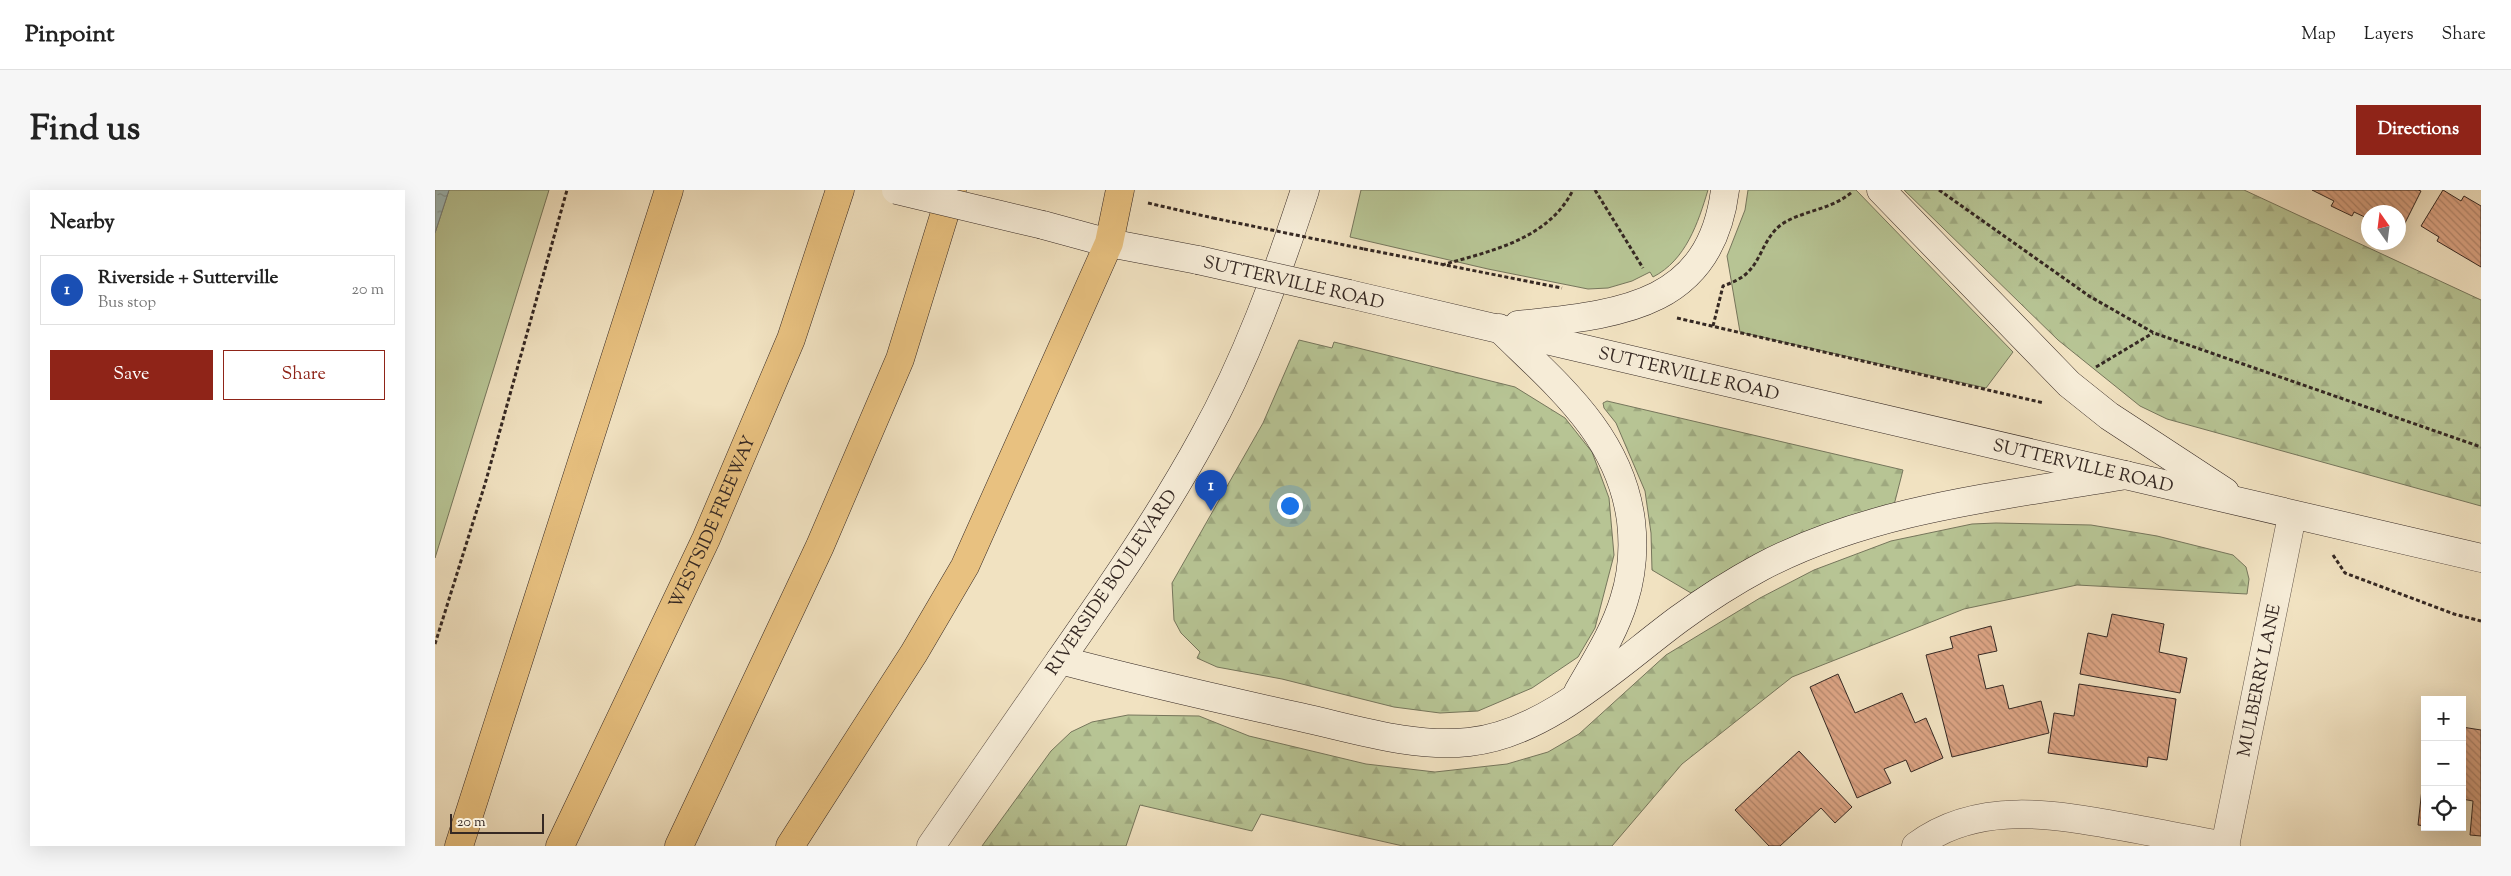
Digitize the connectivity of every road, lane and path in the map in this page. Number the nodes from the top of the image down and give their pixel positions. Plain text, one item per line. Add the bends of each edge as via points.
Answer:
1 (567, 190) edge
2 (669, 190) edge
3 (840, 190) edge
4 (896, 190) edge
5 (952, 190) edge
6 (1305, 190) edge
7 (1573, 190) edge
8 (1595, 190) edge
9 (1725, 190) edge
10 (1854, 190) edge
11 (1881, 190) edge
12 (1939, 190) edge
13 (1120, 193) edge
14 (1109, 243) junction
15 (1441, 266) junction
16 (1645, 271) dead end
17 (1565, 289) dead end
18 (1675, 317) dead end
19 (1713, 326) junction
20 (1499, 328) junction
21 (2154, 333) junction
22 (2061, 390) junction
23 (2481, 447) edge
24 (2126, 474) junction
25 (2241, 503) junction
26 (2301, 518) junction
27 (2481, 558) edge
28 (2481, 621) edge
29 (435, 644) edge
30 (1060, 660) junction
31 (1576, 695) junction
32 (459, 846) edge
33 (560, 846) edge
34 (679, 846) edge
35 (790, 846) edge
36 (931, 846) edge
37 (1915, 846) edge
38 (2225, 846) edge

1 - 29 path via 485,484
2 - 32 highway
3 - 33 highway, WESTSIDE FREEWAY via 791,339 706,539
4 - 14 main road, SUTTERVILLE ROAD, bridge
5 - 34 highway via 900,360 820,546
6 - 30 main road, RIVERSIDE BOULEVARD via 1259,323 1204,437 1158,516
7 - 15 path via 1563,206 1524,237 1510,245
8 - 16 path
9 - 20 main road via 1718,224 1702,258 1676,284 1655,298 1611,313
10 - 19 path via 1837,204 1792,219 1774,231 1747,273 1723,286
11 - 22 main road
12 - 21 path via 2089,296
13 - 14 highway
13 - 15 path, bridge via 1213,218
14 - 20 main road, SUTTERVILLE ROAD, bridge
14 - 35 highway via 965,566 914,653
15 - 17 path
18 - 19 path
19 - 22 path via 2045,403
20 - 24 main road, SUTTERVILLE ROAD
20 - 31 main road via 1586,417 1614,458 1626,494 1632,535 1625,599 1607,641
21 - 22 path
21 - 23 path
22 - 25 main road via 2109,416
24 - 25 main road, SUTTERVILLE ROAD
24 - 31 main road via 1915,513 1862,526 1812,544 1762,567 1707,600
25 - 26 main road, SUTTERVILLE ROAD
26 - 27 main road, SUTTERVILLE ROAD
26 - 28 path via 2345,573
26 - 38 main road, MULBERRY LANE
30 - 31 main road via 1384,736 1433,743 1471,742 1513,733
30 - 36 main road, RIVERSIDE BOULEVARD
37 - 38 main road via 1953,826 1989,817 2026,813 2063,815

